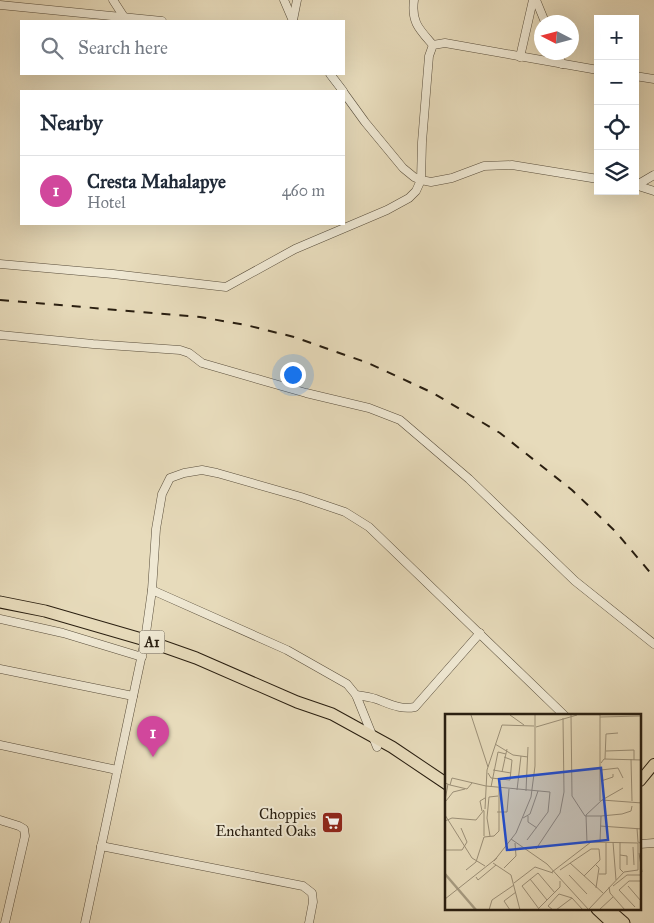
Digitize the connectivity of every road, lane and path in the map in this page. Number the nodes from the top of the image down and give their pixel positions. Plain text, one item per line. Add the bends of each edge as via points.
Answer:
1 (14, 0) edge
2 (113, 0) edge
3 (284, 0) edge
4 (297, 0) edge
5 (414, 0) edge
6 (534, 0) edge
7 (0, 5) edge
8 (23, 7) junction
9 (542, 15) edge
10 (124, 17) junction
11 (290, 18) edge
12 (152, 20) edge
13 (293, 20) edge
14 (433, 45) junction
15 (520, 57) junction
16 (560, 60) edge
17 (562, 64) junction
18 (594, 69) edge
19 (331, 75) edge
20 (639, 77) edge
21 (654, 79) edge
22 (342, 90) edge
23 (345, 95) edge
24 (654, 175) edge
25 (594, 178) edge
26 (421, 180) junction
27 (639, 183) edge
28 (639, 186) edge
29 (654, 191) edge
30 (0, 264) edge
31 (0, 335) edge
32 (152, 590) junction
33 (0, 602) edge
34 (0, 619) edge
35 (480, 633) junction
36 (145, 640) junction
37 (654, 644) edge
38 (142, 657) junction
39 (0, 669) edge
40 (356, 695) junction
41 (133, 696) junction
42 (563, 714) edge
43 (376, 742) junction
44 (0, 745) edge
45 (654, 764) edge
46 (117, 770) junction
47 (642, 779) edge
48 (445, 783) edge
49 (445, 792) edge
50 (0, 820) edge
51 (101, 846) junction
52 (598, 910) edge
53 (609, 910) edge
54 (5, 923) edge
55 (85, 923) edge
56 (309, 923) edge
57 (612, 923) edge
58 (624, 923) edge

1 - 8 street
2 - 10 street
3 - 11 street
4 - 13 street
5 - 14 street via 414,21
6 - 9 street
6 - 15 street
7 - 8 street
8 - 10 street
10 - 12 street
14 - 15 street via 445,43
14 - 26 street via 428,66
15 - 17 street
16 - 17 street
17 - 18 street
19 - 22 street
20 - 21 street
23 - 26 street via 403,168
24 - 27 street
25 - 26 street via 512,165 484,166 431,182
26 - 30 street via 410,198 295,249 226,287
28 - 29 street
31 - 37 street via 180,350 202,363 369,408 400,420 469,478 575,581
32 - 35 street via 162,494 170,478 202,470 345,512 369,527
32 - 36 street
32 - 40 street via 287,650 346,684
33 - 36 highway, A1 via 45,611
34 - 38 street via 63,633
35 - 40 street via 416,707 396,707
35 - 42 street
36 - 38 street
36 - 43 highway, A1 via 196,658 297,702 319,716
38 - 41 street
39 - 41 street
40 - 43 street
41 - 46 street
43 - 48 highway, A1
43 - 49 highway, A1
44 - 46 street
45 - 47 main road
46 - 51 street
50 - 54 street via 24,829 25,836
51 - 55 street
51 - 56 street via 303,886 312,893
52 - 57 highway
53 - 58 highway

